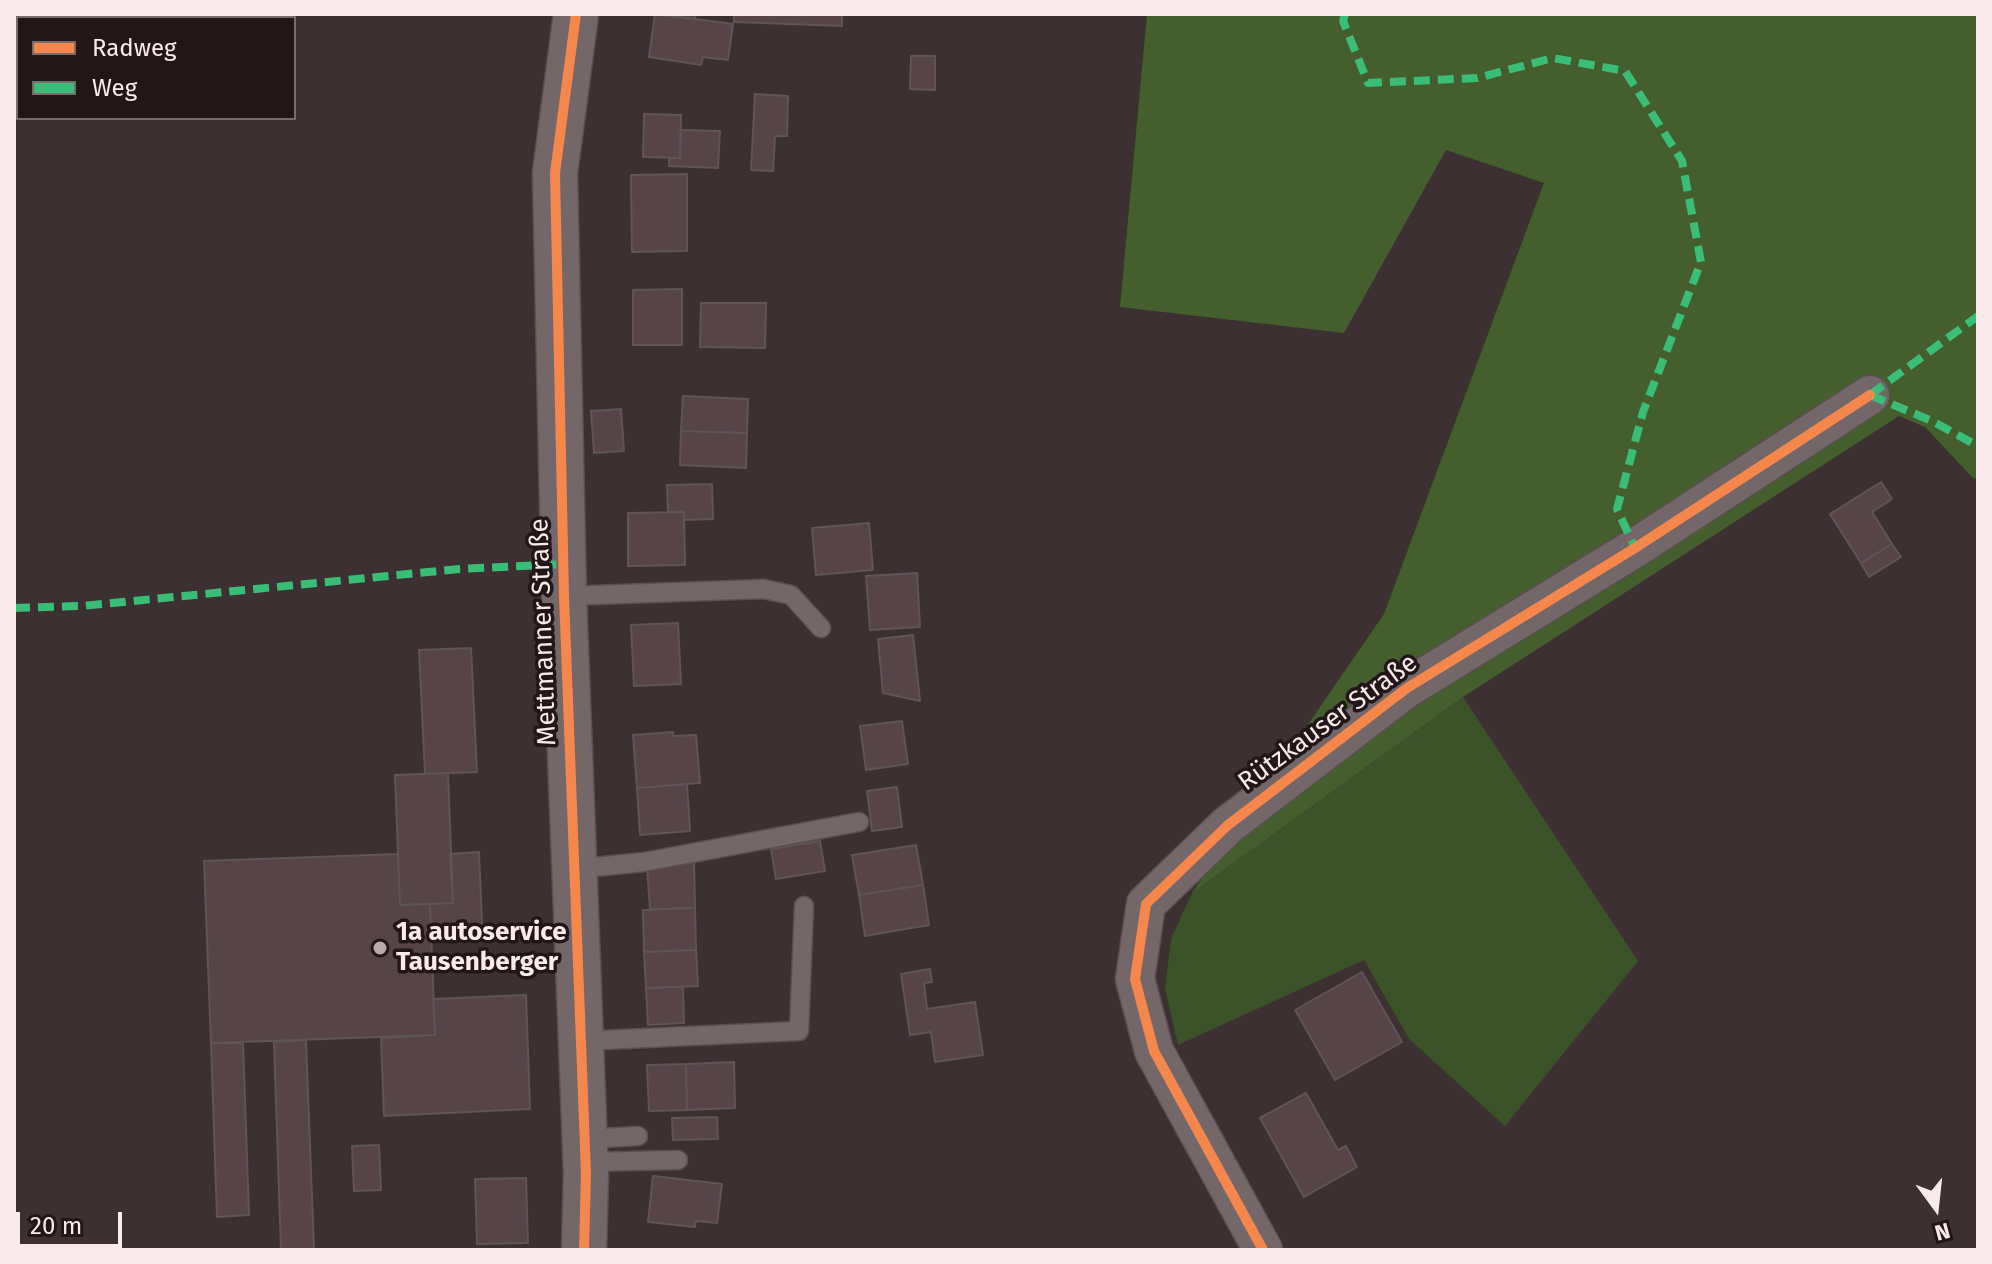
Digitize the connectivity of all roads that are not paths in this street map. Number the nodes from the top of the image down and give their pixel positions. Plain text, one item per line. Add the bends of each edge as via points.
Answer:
1 (576, 14) edge
2 (1870, 395) dead end
3 (564, 596) junction
4 (821, 628) dead end
5 (859, 822) dead end
6 (574, 869) junction
7 (804, 906) dead end
8 (580, 1041) junction
9 (638, 1136) dead end
10 (585, 1150) junction
11 (678, 1160) dead end
12 (584, 1250) edge
13 (1263, 1250) edge

1 - 3 street, Mettmanner Straße via 555,173
2 - 13 street, Rützkauser Straße via 1407,688 1228,825 1146,904 1135,979 1154,1051
3 - 4 lane via 764,589 791,595
3 - 6 street, Mettmanner Straße
5 - 6 lane via 644,862
6 - 8 street, Mettmanner Straße
7 - 8 lane via 799,1031
8 - 10 street, Mettmanner Straße
9 - 10 lane
10 - 11 lane
10 - 12 street, Mettmanner Straße

